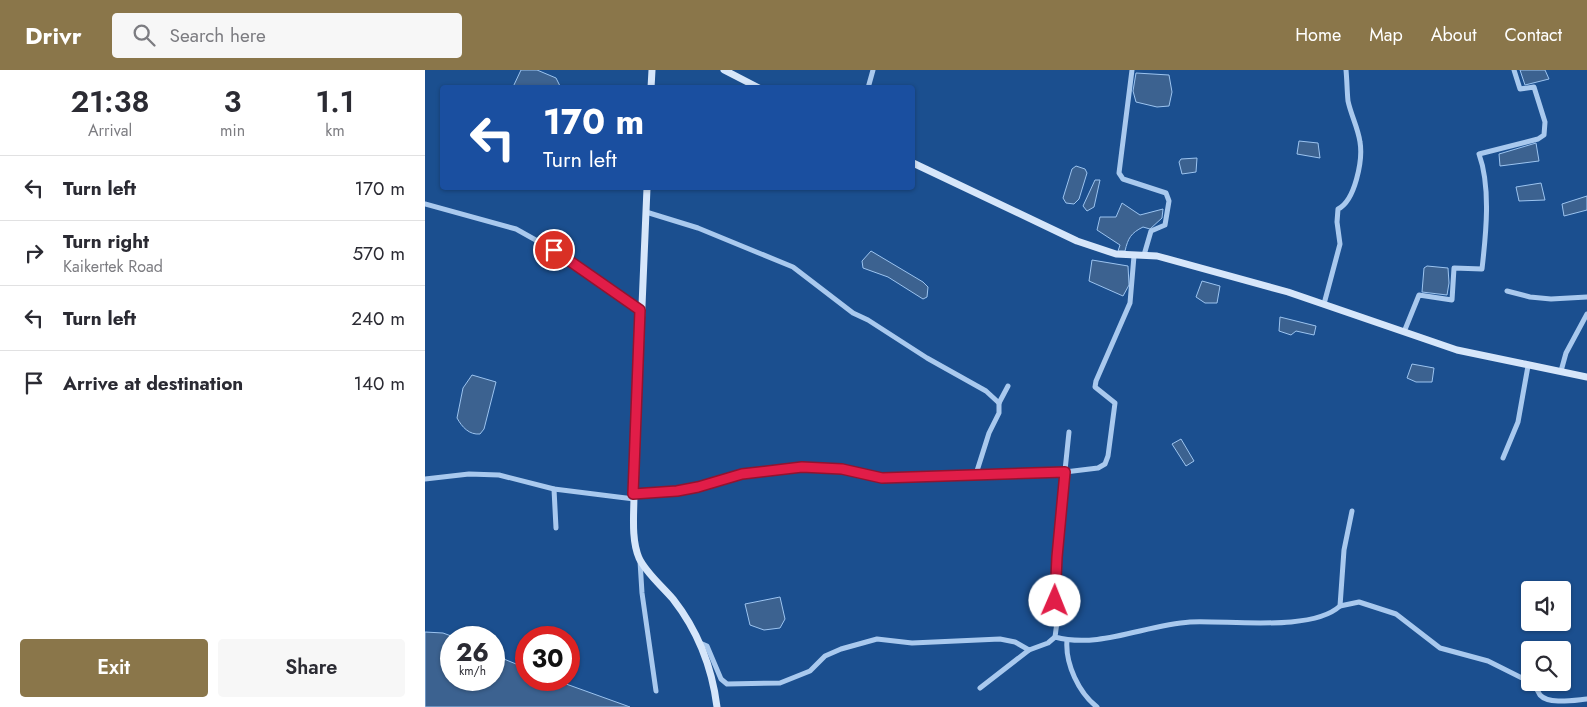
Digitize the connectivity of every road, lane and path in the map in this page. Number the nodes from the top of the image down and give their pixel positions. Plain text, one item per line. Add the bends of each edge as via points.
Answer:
1 (652, 70) edge
2 (724, 70) edge
3 (873, 70) edge
4 (1131, 70) edge
5 (1346, 70) edge
6 (1515, 70) edge
7 (651, 85) edge
8 (753, 85) edge
9 (869, 85) edge
10 (915, 164) edge
11 (647, 190) edge
12 (425, 204) edge
13 (646, 212) junction
14 (1144, 255) junction
15 (1134, 256) junction
16 (1507, 291) dead end
17 (1587, 297) edge
18 (1324, 304) junction
19 (640, 310) junction
20 (1587, 314) edge
21 (1404, 332) junction
22 (1528, 366) junction
23 (1561, 372) junction
24 (1587, 377) edge
25 (1008, 386) dead end
26 (999, 403) junction
27 (1069, 432) dead end
28 (1503, 458) dead end
29 (1065, 472) junction
30 (976, 474) junction
31 (425, 479) edge
32 (554, 489) junction
33 (634, 496) junction
34 (1351, 511) dead end
35 (555, 528) dead end
36 (639, 558) junction
37 (1340, 606) junction
38 (1055, 637) junction
39 (1067, 640) junction
40 (700, 643) junction
41 (1029, 650) junction
42 (1521, 677) edge
43 (980, 688) dead end
44 (657, 691) dead end
45 (1538, 691) edge
46 (1587, 700) edge
47 (717, 707) edge
48 (1097, 707) edge

1 - 7 main road
2 - 8 main road
3 - 9 street
4 - 14 street via 1119,173 1123,179 1166,193 1169,201 1165,225 1151,231
5 - 18 street via 1348,102 1360,145 1360,160 1347,205 1338,209 1340,244
6 - 21 street via 1520,89 1534,87 1545,122 1544,135 1479,154 1486,178 1482,269 1454,268 1452,300 1419,295
10 - 15 main road via 1077,241 1115,254
11 - 13 main road
12 - 19 street via 516,229 566,257
13 - 19 main road
13 - 26 street via 698,228 793,267 853,313 986,391
14 - 15 main road
14 - 18 main road via 1176,261
15 - 29 street via 1130,302 1095,387 1115,403 1108,456 1105,464 1098,468
16 - 17 street via 1537,298
18 - 21 main road
19 - 33 main road
20 - 23 street via 1566,353
21 - 22 main road via 1457,350
22 - 23 main road
22 - 28 street via 1518,422
23 - 24 main road
25 - 26 street
26 - 30 street via 999,413
27 - 29 street
29 - 30 street
29 - 38 street via 1057,557
30 - 33 street via 882,478 842,469 802,467 742,474 698,487
31 - 32 street via 469,474 499,475
32 - 33 street
32 - 35 street
33 - 36 main road via 635,544
34 - 37 street via 1343,550
36 - 40 main road via 679,607
36 - 44 street
37 - 39 street via 1331,613 1286,623 1190,622 1102,639
37 - 42 street via 1359,602 1396,614 1439,648 1488,661
38 - 39 street
38 - 41 street
39 - 48 street via 1068,655 1080,690
40 - 41 street via 707,646 721,679 727,684 780,684 810,671 825,656 841,648 877,639 912,643 1000,639 1015,642
40 - 47 main road via 710,664
41 - 43 street
45 - 46 street via 1548,700

